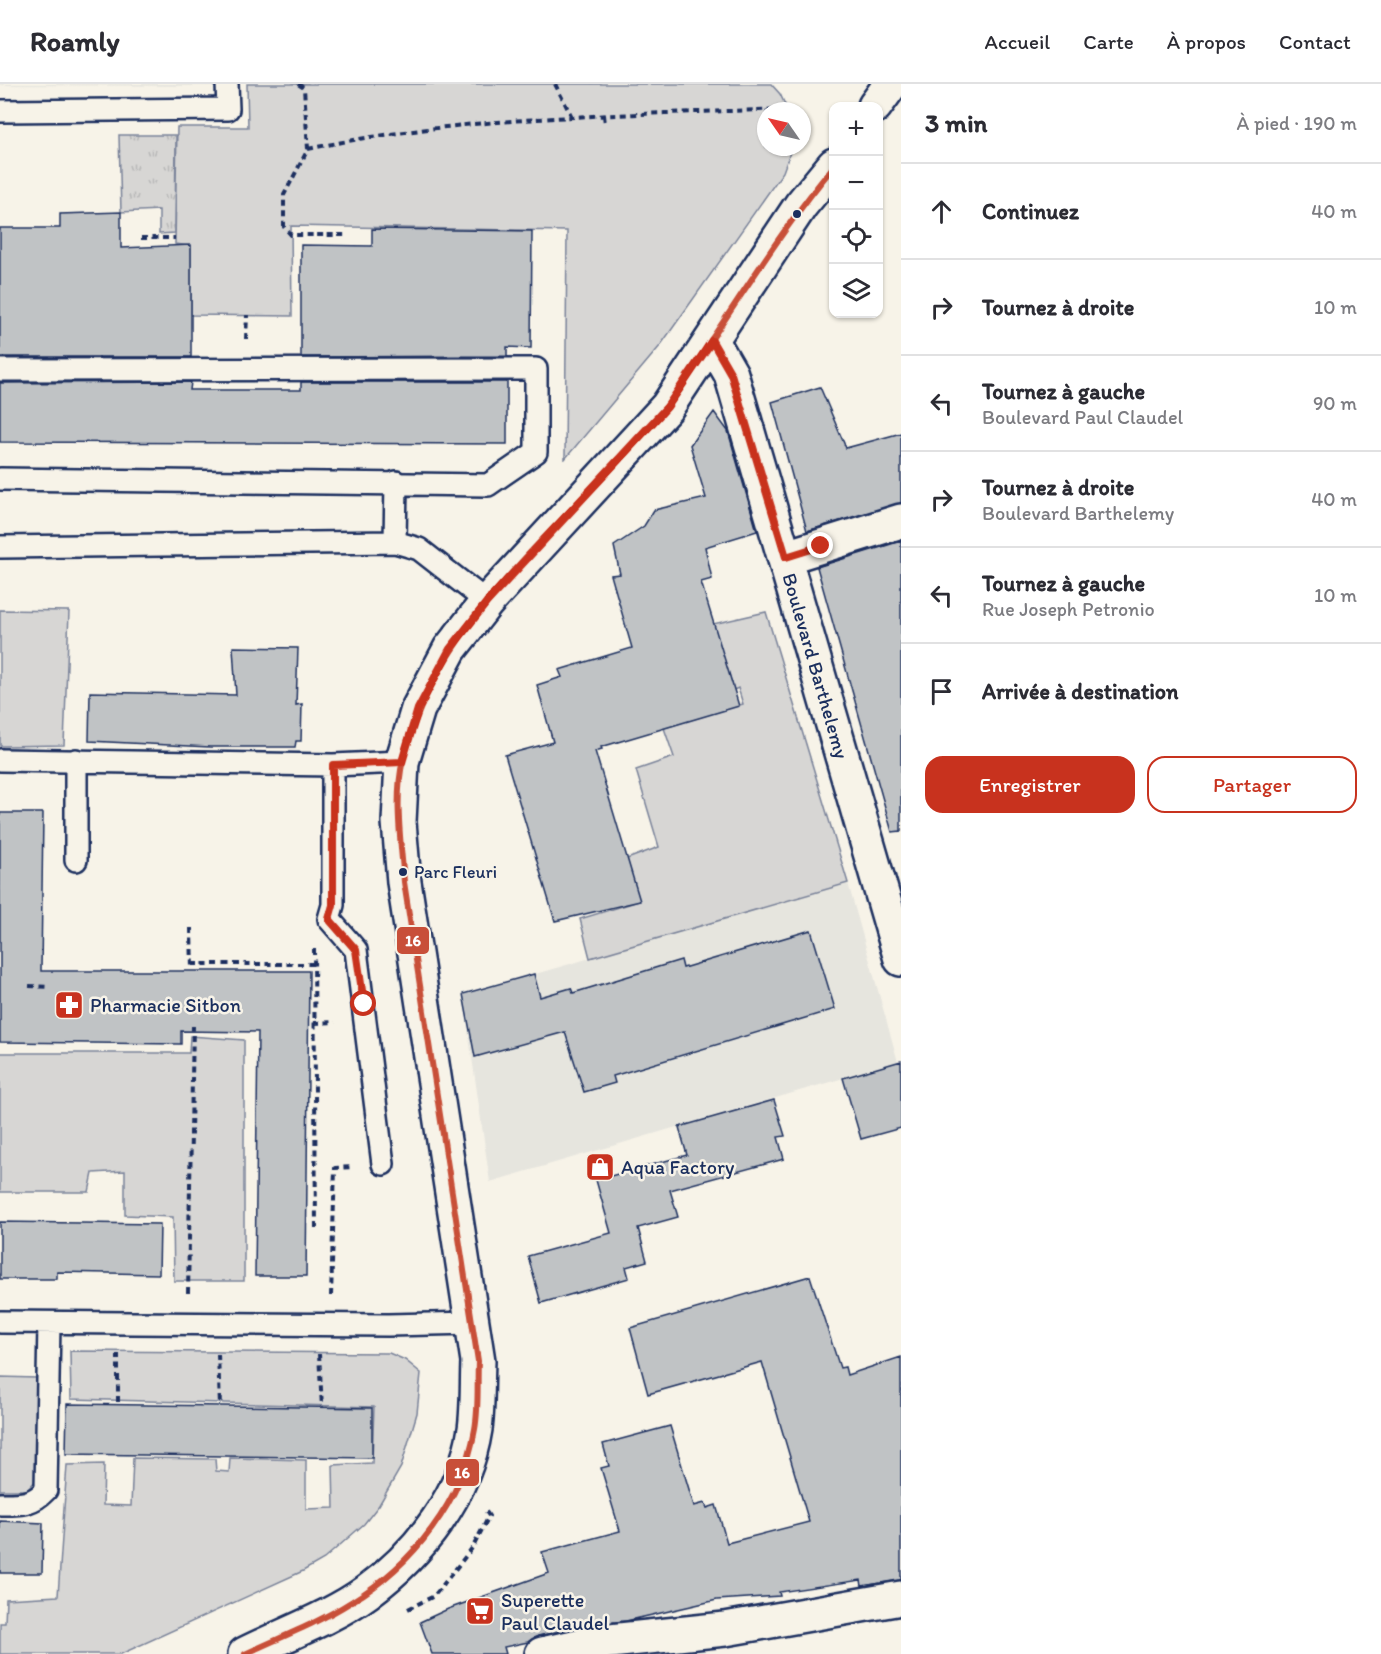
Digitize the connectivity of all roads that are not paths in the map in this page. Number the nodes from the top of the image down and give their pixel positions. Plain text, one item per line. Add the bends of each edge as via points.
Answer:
1 (227, 84) edge
2 (0, 111) edge
3 (829, 171) edge
4 (712, 341) junction
5 (0, 370) edge
6 (0, 479) edge
7 (396, 482) junction
8 (901, 521) edge
9 (395, 543) junction
10 (0, 547) edge
11 (786, 557) junction
12 (487, 602) junction
13 (0, 760) edge
14 (76, 760) junction
15 (402, 762) junction
16 (333, 765) junction
17 (76, 860) dead end
18 (901, 959) edge
19 (383, 1164) dead end
20 (0, 1323) edge
21 (49, 1323) junction
22 (472, 1323) junction
23 (0, 1504) edge
24 (901, 1598) edge
25 (245, 1654) edge
26 (542, 1654) edge

1 - 2 lane via 228,109
3 - 4 street via 801,205
4 - 11 street, Boulevard Barthelemy via 731,374
4 - 12 street via 667,407
5 - 7 lane via 536,369 536,452 488,484
6 - 7 lane
7 - 9 lane
8 - 11 street
9 - 10 lane
9 - 12 lane via 419,549
11 - 18 street, Boulevard Barthelemy
12 - 15 street via 450,649 418,709
13 - 14 lane
14 - 16 lane
14 - 17 lane
15 - 16 lane
15 - 22 street via 399,822 404,882
16 - 19 lane via 333,905 329,919 356,950
20 - 21 lane
21 - 22 lane
21 - 23 lane via 46,1490 27,1504
22 - 25 street via 478,1360 475,1429 462,1476 446,1507 416,1549 366,1593
24 - 26 street via 725,1629 591,1643

